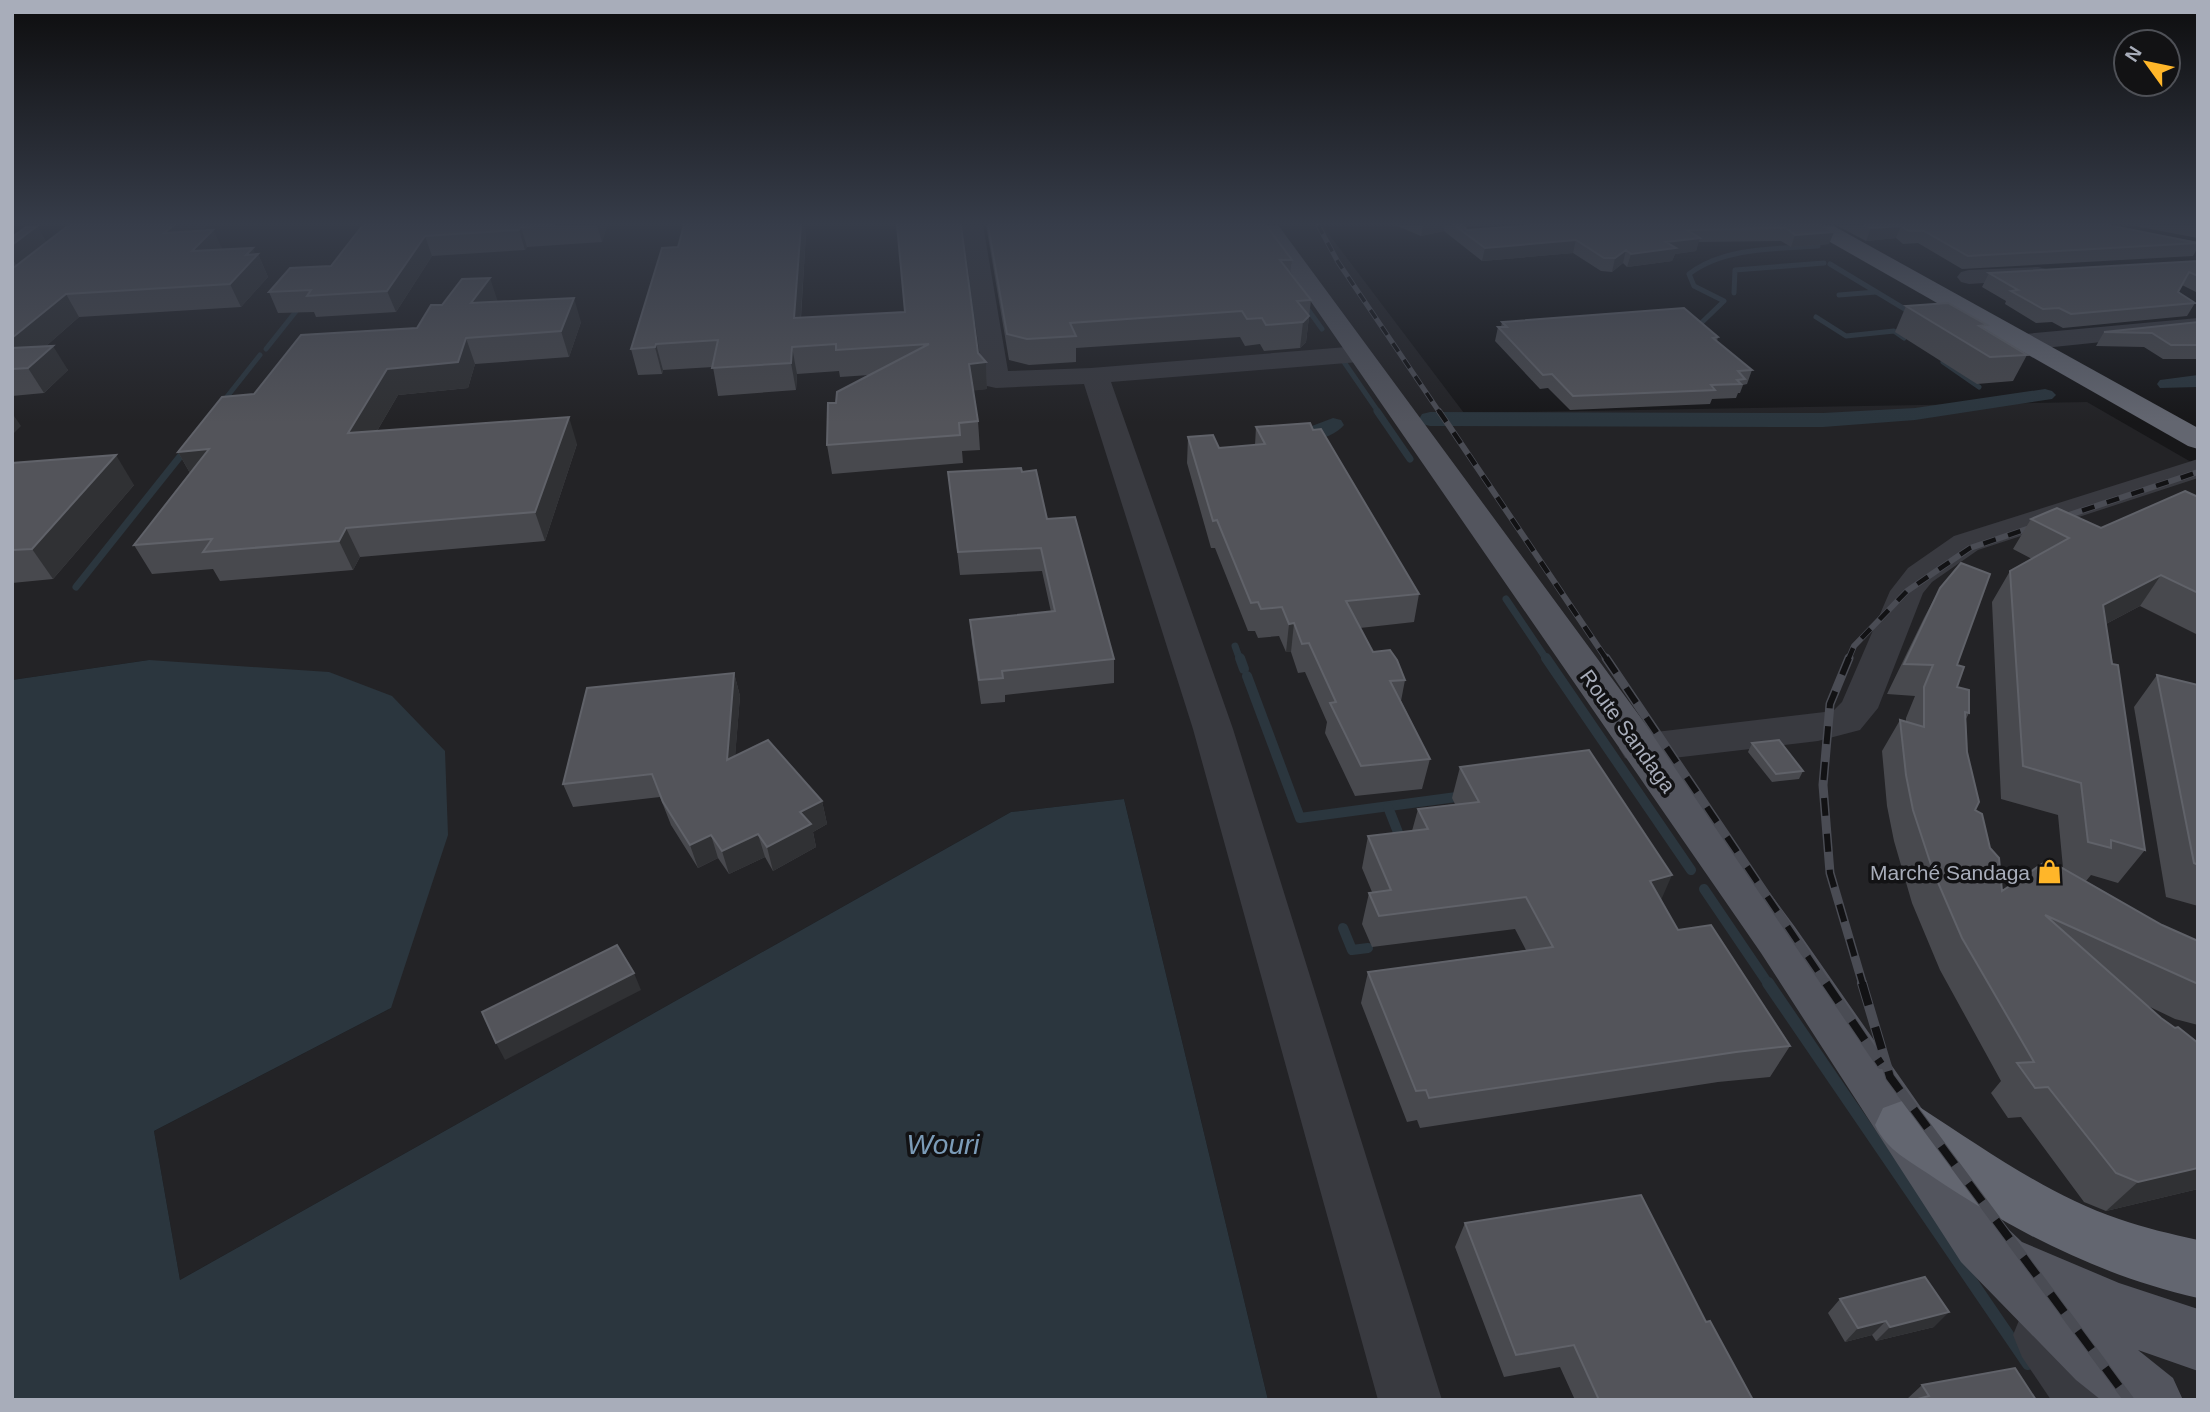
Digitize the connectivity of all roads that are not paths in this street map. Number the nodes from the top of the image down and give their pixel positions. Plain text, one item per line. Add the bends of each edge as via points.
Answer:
1 (982, 291) edge
2 (1314, 291) edge
3 (1934, 291) edge
4 (2198, 324) edge
5 (2025, 342) junction
6 (1359, 354) junction
7 (1091, 376) junction
8 (2198, 440) edge
9 (2198, 468) edge
10 (1639, 748) junction
11 (1902, 1125) junction
12 (1981, 1242) junction
13 (2198, 1269) edge
14 (2198, 1340) edge
15 (1410, 1400) edge
16 (2089, 1400) edge
17 (2151, 1400) edge

1 - 7 street via 996,380
2 - 6 main road, Route Sandaga
3 - 5 highway
4 - 5 street
5 - 8 highway
6 - 7 street
6 - 10 main road, Route Sandaga
7 - 15 street via 1096,379 1213,729
9 - 10 street via 1966,543 1920,575 1907,591 1859,708 1846,721
10 - 11 main road, Route Sandaga via 1778,940
11 - 12 main road, Route Sandaga
11 - 13 highway via 2013,1198 2081,1233 2157,1262
12 - 14 main road, Route Sandaga via 2042,1280 2112,1311
12 - 16 street, Route Sandaga
12 - 17 main road, Route Sandaga via 2098,1358

